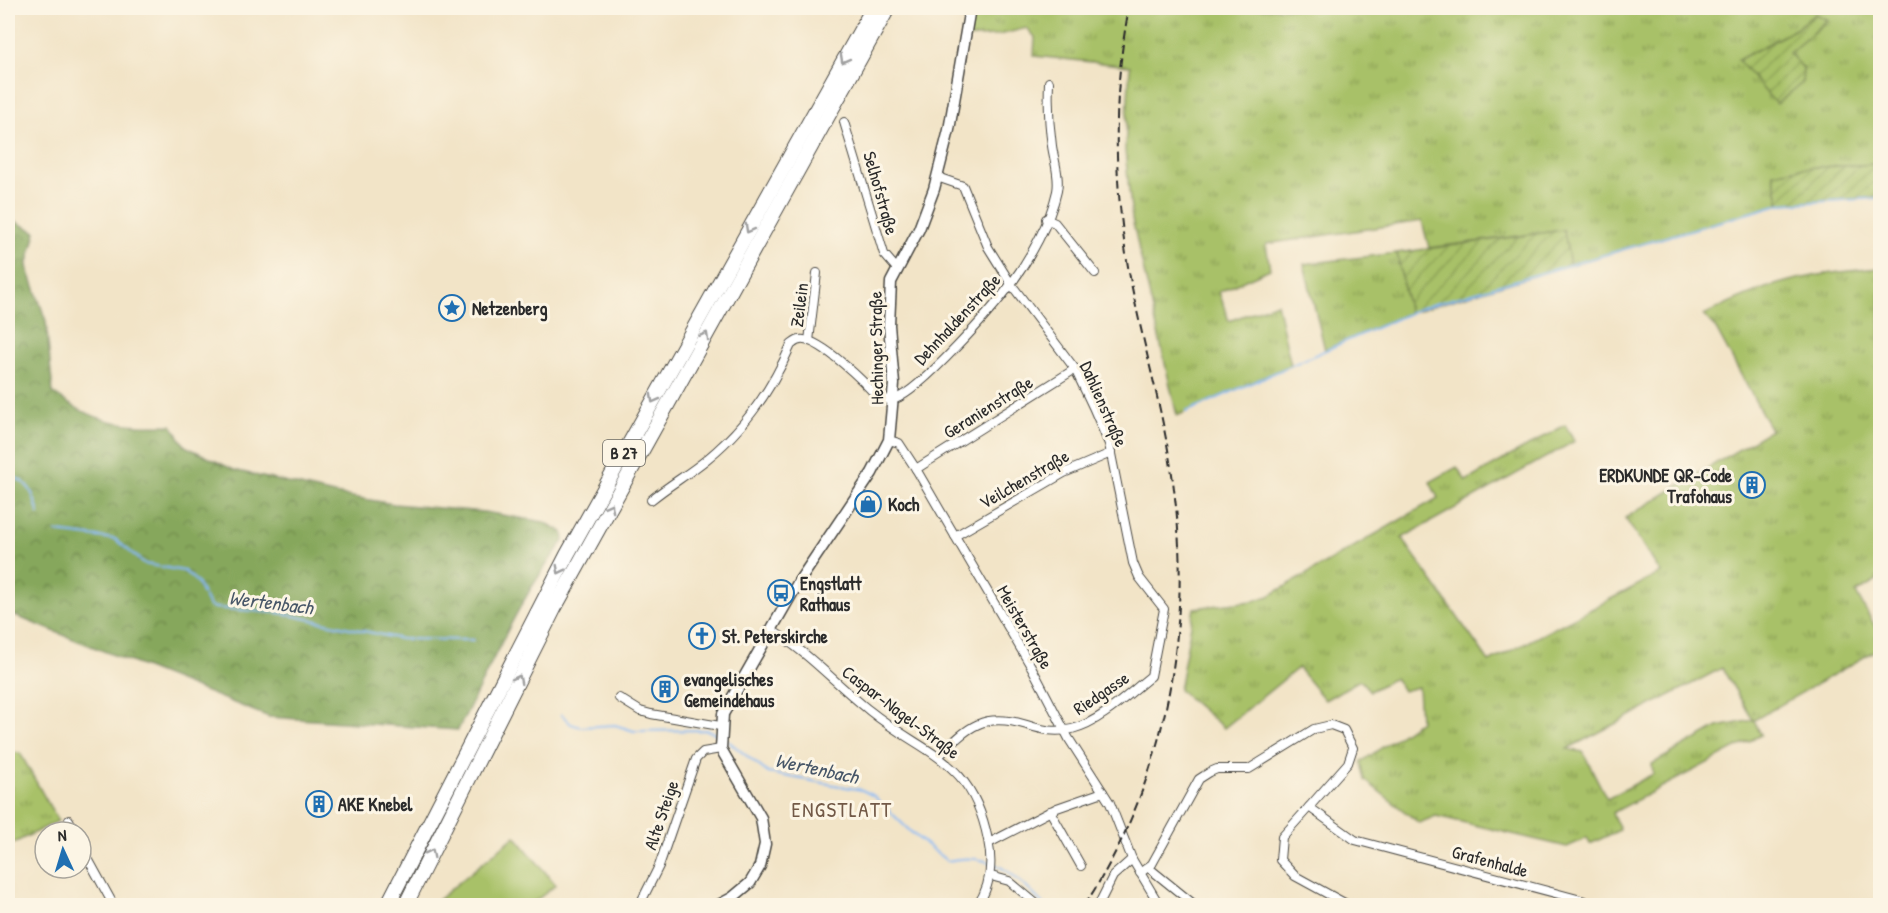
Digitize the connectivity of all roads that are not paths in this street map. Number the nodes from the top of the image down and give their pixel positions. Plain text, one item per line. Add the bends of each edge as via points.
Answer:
1 (873, 8) edge
2 (888, 8) edge
3 (970, 8) edge
4 (1048, 82) dead end
5 (844, 122) dead end
6 (938, 177) junction
7 (1046, 219) junction
8 (897, 269) junction
9 (817, 273) dead end
10 (1095, 273) dead end
11 (1011, 284) junction
12 (809, 341) junction
13 (1075, 369) junction
14 (893, 399) junction
15 (889, 440) junction
16 (1111, 453) junction
17 (916, 469) junction
18 (651, 500) dead end
19 (955, 536) junction
20 (1164, 609) joint
21 (771, 630) junction
22 (619, 698) dead end
23 (720, 726) junction
24 (1065, 730) junction
25 (720, 744) junction
26 (939, 756) junction
27 (1103, 792) junction
28 (1309, 807) junction
29 (1050, 811) junction
30 (989, 843) junction
31 (1132, 860) junction
32 (1081, 866) dead end
33 (93, 868) edge
34 (1149, 868) junction
35 (991, 872) junction
36 (1140, 873) junction
37 (1585, 901) dead end
38 (114, 906) edge
39 (387, 906) edge
40 (405, 906) edge
41 (639, 906) edge
42 (717, 906) edge
43 (977, 906) edge
44 (1039, 906) edge
45 (1098, 906) edge
46 (1160, 906) edge
47 (1196, 906) edge
48 (1350, 906) edge

1 -> 39 highway, B 27 via 567,555
40 -> 2 highway, B 27 via 555,607
3 - 6 street, Hechinger Straße
4 - 7 street, Dehnhaldenstraße via 1058,184
5 - 8 street, Selhofstraße via 884,254
6 - 8 street, Hechinger Straße via 927,210
6 - 11 street, Dahlienstraße via 963,186 988,247
7 - 10 street via 1055,224
7 - 11 street, Dehnhaldenstraße
8 - 14 street, Hechinger Straße via 889,300
9 - 12 street, Zeilein
11 - 13 street, Dahlienstraße
11 - 14 street, Dehnhaldenstraße via 951,351 910,390
12 - 14 street via 830,354 877,397
12 - 18 street via 802,339 791,345 756,408 731,438
13 - 16 street, Dahlienstraße
13 - 17 street, Geranienstraße
14 - 15 street, Hechinger Straße
15 - 17 street, Meisterstraße via 899,443
15 - 21 street, Hechinger Straße
16 - 19 street, Veilchenstraße via 1064,473
16 - 20 street, Dahlienstraße via 1133,563
17 - 19 street, Meisterstraße
19 - 24 street, Meisterstraße
20 - 24 street, Riedgasse via 1151,676 1089,723
21 - 23 street, Hechinger Straße via 729,698
21 - 26 street, Caspar-Nagel-Straße via 873,713
22 - 23 street via 651,714
23 - 25 street, Hechinger Straße
24 - 26 street, Riedgasse via 1048,732 1008,720 989,719 959,736
24 - 27 street, Meisterstraße
25 - 41 street, Alte Steige via 696,759 659,866
25 - 42 street via 761,818 765,844 760,866 750,883
26 - 30 street, Caspar-Nagel-Straße via 973,793
27 - 29 street
27 - 31 street, Meisterstraße
28 - 34 street via 1348,763 1353,748 1348,734 1337,727 1314,729 1249,769 1217,768 1199,779
28 - 37 street, Grafenhalde via 1355,840
28 - 48 street via 1282,837 1280,860 1294,876
29 - 30 street
29 - 32 street
30 - 35 street, Caspar-Nagel-Straße
31 - 36 street, Meisterstraße
31 - 45 street via 1113,876
33 - 38 street
34 - 36 street
34 - 47 street
35 - 43 street, Caspar-Nagel-Straße
35 - 44 street via 1009,881
36 - 46 street, Meisterstraße

